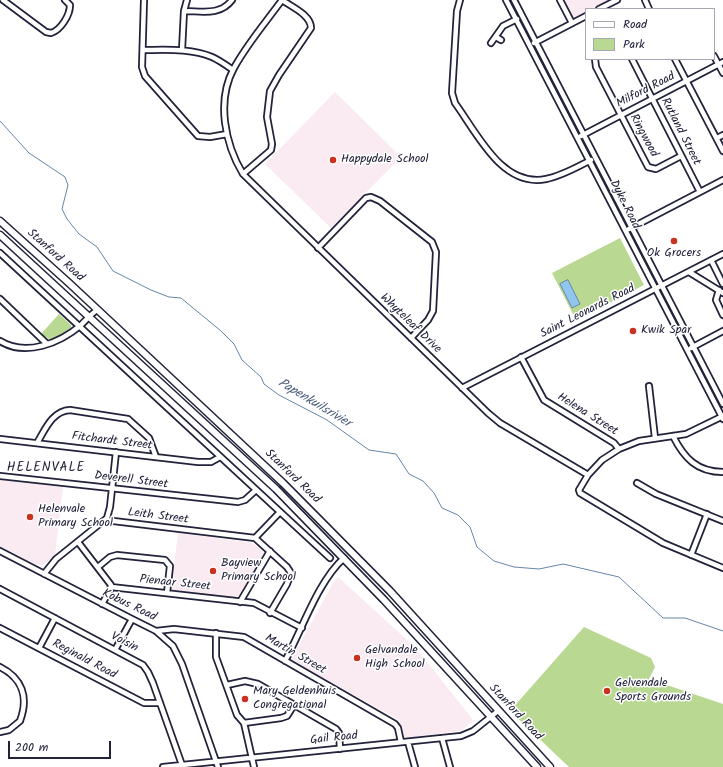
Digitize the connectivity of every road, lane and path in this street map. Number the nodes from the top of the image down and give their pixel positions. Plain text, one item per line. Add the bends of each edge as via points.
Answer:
1 (3, 0) edge
2 (65, 0) edge
3 (144, 0) edge
4 (187, 0) edge
5 (232, 0) edge
6 (282, 0) edge
7 (460, 0) edge
8 (506, 0) edge
9 (514, 0) edge
10 (560, 0) edge
11 (617, 0) edge
12 (603, 8) edge
13 (184, 11) junction
14 (585, 16) edge
15 (517, 19) junction
16 (572, 23) junction
17 (496, 37) junction
18 (501, 40) dead end
19 (536, 42) junction
20 (491, 43) dead end
21 (530, 45) junction
22 (143, 50) junction
23 (182, 50) junction
24 (595, 60) edge
25 (633, 60) edge
26 (676, 60) edge
27 (721, 63) edge
28 (233, 70) junction
29 (723, 73) edge
30 (687, 81) junction
31 (652, 98) junction
32 (620, 115) junction
33 (227, 134) junction
34 (583, 134) junction
35 (723, 135) edge
36 (578, 137) junction
37 (717, 138) junction
38 (723, 151) edge
39 (681, 156) junction
40 (596, 158) junction
41 (590, 161) junction
42 (243, 174) junction
43 (723, 180) edge
44 (700, 192) junction
45 (0, 221) edge
46 (631, 228) junction
47 (626, 231) junction
48 (0, 235) edge
49 (318, 248) junction
50 (0, 253) edge
51 (723, 254) edge
52 (711, 260) junction
53 (689, 272) junction
54 (723, 284) edge
55 (661, 286) junction
56 (655, 290) junction
57 (721, 291) edge
58 (0, 300) edge
59 (96, 309) junction
60 (88, 315) junction
61 (723, 315) edge
62 (78, 326) junction
63 (723, 331) edge
64 (411, 338) junction
65 (0, 341) edge
66 (47, 344) junction
67 (694, 347) junction
68 (688, 350) junction
69 (522, 357) junction
70 (649, 386) dead end
71 (462, 388) junction
72 (723, 404) edge
73 (722, 417) edge
74 (673, 436) junction
75 (655, 438) junction
76 (0, 439) edge
77 (37, 443) junction
78 (619, 449) junction
79 (116, 452) junction
80 (220, 456) junction
81 (156, 457) junction
82 (723, 472) edge
83 (588, 475) junction
84 (0, 476) edge
85 (637, 484) dead end
86 (112, 489) junction
87 (256, 490) junction
88 (280, 512) junction
89 (707, 514) junction
90 (105, 520) junction
91 (723, 521) edge
92 (255, 538) junction
93 (78, 542) junction
94 (270, 551) junction
95 (0, 552) edge
96 (691, 555) junction
97 (330, 558) dead end
98 (344, 558) junction
99 (98, 567) junction
100 (723, 568) edge
101 (44, 574) junction
102 (111, 587) junction
103 (0, 589) edge
104 (167, 593) junction
105 (240, 602) junction
106 (102, 604) junction
107 (270, 613) junction
108 (56, 618) junction
109 (132, 620) junction
110 (0, 628) edge
111 (302, 628) junction
112 (156, 630) junction
113 (216, 633) junction
114 (39, 648) junction
115 (115, 650) junction
116 (285, 661) junction
117 (0, 667) edge
118 (227, 685) junction
119 (160, 703) junction
120 (294, 705) junction
121 (498, 711) junction
122 (491, 717) junction
123 (244, 723) junction
124 (0, 732) edge
125 (442, 738) junction
126 (401, 742) junction
127 (408, 742) junction
128 (340, 749) junction
129 (251, 758) junction
130 (217, 762) junction
131 (182, 765) junction
132 (163, 767) edge
133 (218, 767) edge
134 (254, 767) edge
135 (415, 767) edge
136 (450, 767) edge
137 (537, 767) edge
138 (550, 767) edge

1 - 2 street via 46,32 56,31 69,13 70,5
3 - 22 street
4 - 13 street
5 - 13 street via 219,11
6 - 28 street, Whyteleaf Drive
6 - 42 street via 307,18 312,28 270,91 267,117 271,150
7 - 41 street via 457,11 452,93 456,103 497,161 514,176 533,180 554,177
8 - 15 street, Dyke Road
9 - 19 street, Dyke Road
10 - 16 street
11 - 12 street
13 - 23 street
14 - 16 street
15 - 17 street via 503,26
15 - 21 street, Dyke Road
16 - 19 street
17 - 18 street
17 - 20 street
19 - 21 street
19 - 34 street, Dyke Road
21 - 36 street, Dyke Road
22 - 23 street
22 - 33 street via 144,74 195,134 206,138
23 - 28 street via 211,56
24 - 32 street, Ringwood via 596,67
25 - 31 street, Rutland Street
26 - 30 street
27 - 29 street
27 - 30 street, Milford Road
28 - 33 street, Whyteleaf Drive via 226,100
30 - 31 street, Milford Road
30 - 37 street
31 - 32 street, Milford Road
31 - 39 street, Rutland Street
32 - 34 street, Milford Road
32 - 39 street, Ringwood via 646,164 651,168
33 - 42 street, Whyteleaf Drive
34 - 36 street, Milford Road
34 - 40 street, Dyke Road
35 - 37 street
36 - 41 street, Dyke Road
37 - 38 street
39 - 44 street, Rutland Street
40 - 41 street
40 - 46 street, Dyke Road
41 - 47 street, Dyke Road
42 - 49 street, Whyteleaf Drive
43 - 44 street
44 - 46 street
45 - 59 main road, Stanford Road
46 - 47 street
46 - 55 street, Dyke Road
47 - 56 street, Dyke Road
48 - 60 main road, Stanford Road
49 - 64 street, Whyteleaf Drive
49 - 64 street via 366,198 371,196 432,242 436,252 433,311
50 - 62 street
51 - 52 street, Saint Leonards Road
52 - 53 street, Saint Leonards Road
52 - 54 street
53 - 55 street, Saint Leonards Road
53 - 57 street
55 - 56 street, Saint Leonards Road
55 - 67 street, Dyke Road
56 - 68 street, Dyke Road
56 - 69 street, Saint Leonards Road
57 - 61 street via 716,300
58 - 66 street
59 - 60 street
59 - 121 main road, Stanford Road via 349,548
60 - 62 street
60 - 98 main road, Stanford Road via 276,489
62 - 66 street via 59,340
62 - 80 street
63 - 67 street
64 - 71 street, Whyteleaf Drive
65 - 66 street via 24,348
67 - 68 street
67 - 72 street, Dyke Road
68 - 73 street, Dyke Road
69 - 71 street, Saint Leonards Road
69 - 78 street, Helena Street via 542,398 614,443
70 - 75 street
71 - 83 street, Whyteleaf Drive via 500,423
73 - 74 street via 692,432
74 - 75 street
74 - 82 street via 681,452 691,462 707,470
75 - 78 street
76 - 77 street, Fitchardt Street
77 - 79 street, Fitchardt Street
77 - 81 street via 53,418 59,412 70,410 130,420 151,441
78 - 83 street via 602,460
79 - 81 street, Fitchardt Street
79 - 86 street
80 - 81 street, Fitchardt Street via 208,462
80 - 87 street
83 - 96 street via 579,490 580,493 658,540
84 - 86 street, Deverell Street
85 - 89 street
86 - 87 street, Deverell Street via 238,502 245,500
86 - 90 street via 110,507
87 - 88 street
88 - 92 street
88 - 97 street
89 - 91 street
89 - 96 street
90 - 92 street, Leith Street
90 - 93 street
92 - 94 street
93 - 99 street
93 - 101 street via 49,565
94 - 105 street
94 - 107 street via 290,570 291,575
95 - 101 street, Kobus Road
96 - 100 street
98 - 111 street via 334,568 308,612
98 - 122 main road, Stanford Road
99 - 102 street
99 - 104 street via 110,557 117,555 165,560 170,566
101 - 106 street, Kobus Road
102 - 104 street, Pienaar Street
102 - 106 street
103 - 108 street, Voisin
104 - 105 street, Pienaar Street
105 - 107 street, Pienaar Street via 254,603
106 - 109 street, Kobus Road
107 - 111 street, Pienaar Street
108 - 114 street
108 - 115 street, Voisin
109 - 112 street, Kobus Road
109 - 115 street
110 - 114 street, Reginald Road
111 - 116 street
112 - 113 street, Martin Street via 171,628
112 - 130 street, Kobus Road via 173,646 180,658
113 - 116 street, Martin Street via 244,637
113 - 118 street via 215,653
114 - 119 street, Reginald Road via 144,703
115 - 119 street, Voisin via 140,662 146,669
116 - 126 street, Martin Street via 395,724
117 - 124 street via 14,676 21,686 23,695 20,721 9,730
118 - 120 street via 241,681 253,682
118 - 123 street via 237,715
119 - 131 street, Voisin
120 - 123 street via 287,716
120 - 128 street via 336,729 339,733
121 - 122 street, Gail Road
121 - 138 main road, Stanford Road
122 - 125 street, Gail Road via 470,733
122 - 137 main road, Stanford Road
123 - 129 street
125 - 127 street, Gail Road
125 - 136 street
126 - 127 street, Gail Road
126 - 128 street, Gail Road
127 - 135 street
128 - 129 street, Gail Road
129 - 130 street, Gail Road
129 - 134 street
130 - 131 street, Gail Road
130 - 133 street, Kobus Road
131 - 132 street, Gail Road

